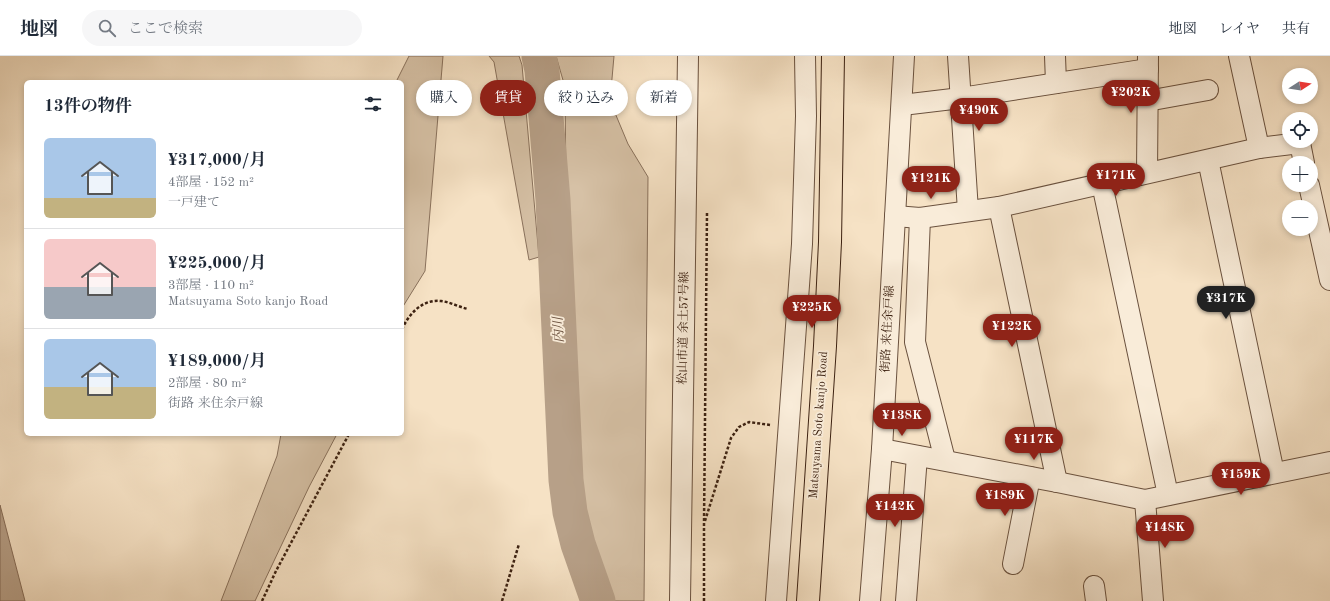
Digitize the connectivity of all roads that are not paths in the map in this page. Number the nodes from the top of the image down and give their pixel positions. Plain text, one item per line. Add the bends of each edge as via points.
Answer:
1 (688, 56) edge
2 (805, 56) edge
3 (833, 56) edge
4 (904, 56) edge
5 (958, 56) edge
6 (1055, 56) edge
7 (1239, 56) edge
8 (1148, 63) edge
9 (1056, 83) junction
10 (1208, 90) dead end
11 (961, 98) junction
12 (1147, 101) junction
13 (902, 105) junction
14 (1259, 148) junction
15 (1303, 156) edge
16 (1208, 160) junction
17 (1147, 174) junction
18 (1102, 184) junction
19 (1311, 192) edge
20 (999, 207) junction
21 (968, 211) junction
22 (895, 216) junction
23 (920, 218) junction
24 (1330, 280) edge
25 (882, 450) junction
26 (917, 456) junction
27 (945, 460) junction
28 (1330, 462) edge
29 (1274, 473) junction
30 (1030, 477) junction
31 (1057, 482) junction
32 (1168, 496) junction
33 (1145, 500) junction
34 (1013, 564) dead end
35 (680, 601) edge
36 (776, 601) edge
37 (808, 601) edge
38 (870, 601) edge
39 (906, 601) edge
40 (1153, 601) edge

1 - 35 street, 松山市道 余土57号線
2 - 36 street via 802,244
3 - 37 highway, Matsuyama Soto kanjo Road via 829,258
4 - 13 street, 街路 来住余戸線
5 - 11 street
6 - 9 street
7 - 14 street
8 - 9 street
8 - 12 street
9 - 11 street
10 - 12 street
11 - 13 street
11 - 21 street
12 - 17 street
13 - 22 street, 街路 来住余戸線
14 - 15 street via 1300,143
14 - 16 street
16 - 17 street
16 - 29 street
17 - 18 street
18 - 20 street
18 - 32 street
19 - 24 street
20 - 21 street
20 - 31 street
21 - 23 street
22 - 23 street
22 - 25 street, 街路 来住余戸線
23 - 27 street via 915,342
25 - 26 street
25 - 38 street, 街路 来住余戸線
26 - 27 street
26 - 39 street
27 - 30 street
28 - 29 street
29 - 32 street
30 - 31 street
30 - 34 street
31 - 33 street
32 - 33 street
33 - 40 street

